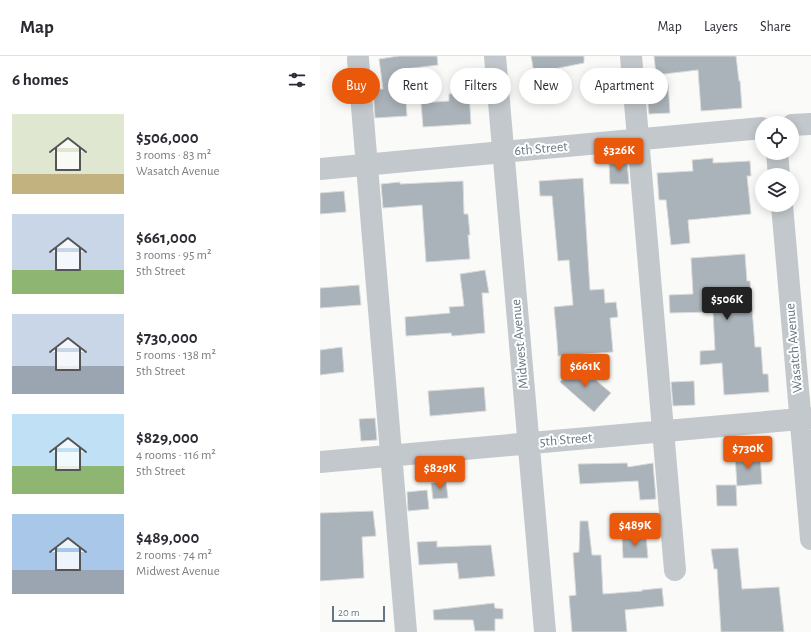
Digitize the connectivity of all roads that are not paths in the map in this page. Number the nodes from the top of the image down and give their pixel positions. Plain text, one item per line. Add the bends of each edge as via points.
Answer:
1 (495, 56) edge
2 (631, 56) edge
3 (358, 59) dead end
4 (811, 124) edge
5 (799, 125) edge
6 (755, 129) edge
7 (638, 140) junction
8 (503, 152) junction
9 (366, 165) junction
10 (320, 170) edge
11 (783, 212) edge
12 (806, 419) edge
13 (663, 432) junction
14 (529, 444) junction
15 (391, 456) junction
16 (320, 462) edge
17 (811, 539) edge
18 (675, 570) dead end
19 (406, 632) edge
20 (545, 632) edge

1 - 8 street, Midwest Avenue
2 - 7 street
3 - 9 street
4 - 5 street
6 - 7 street, 6th Street
7 - 8 street, 6th Street
7 - 13 street
8 - 9 street, 6th Street
8 - 14 street, Midwest Avenue
9 - 10 street, 6th Street
9 - 15 street
11 - 12 street, Wasatch Avenue
12 - 13 street, 5th Street
12 - 17 street, Wasatch Avenue
13 - 14 street, 5th Street
13 - 18 street
14 - 15 street, 5th Street
14 - 20 street, Midwest Avenue
15 - 16 street, 5th Street
15 - 19 street

